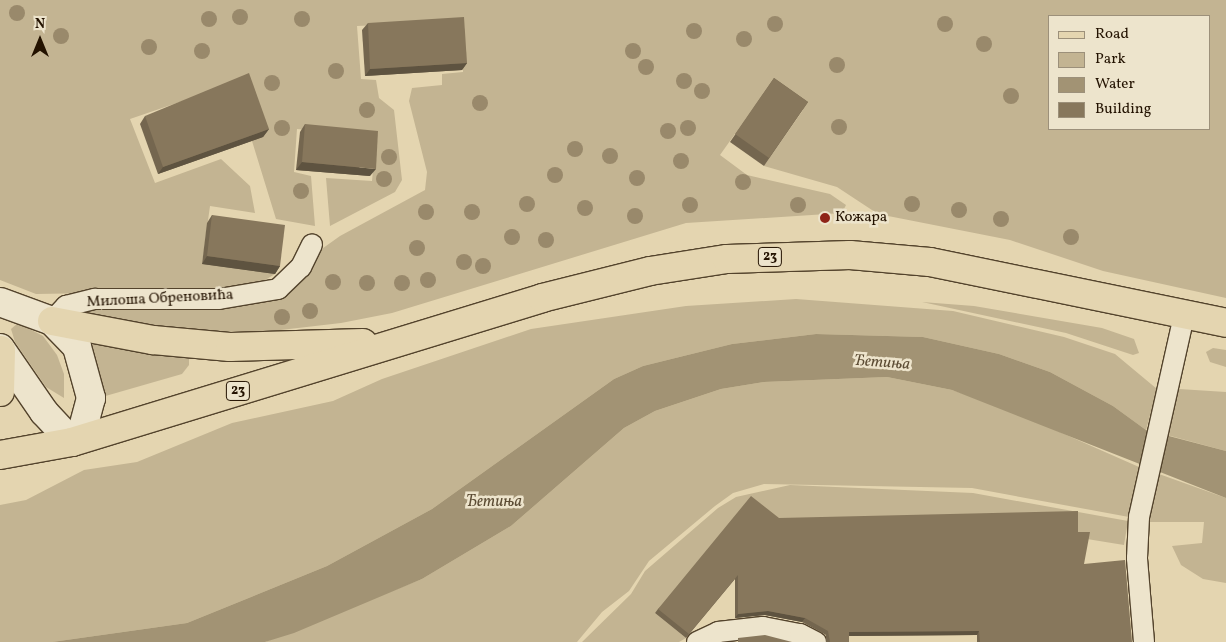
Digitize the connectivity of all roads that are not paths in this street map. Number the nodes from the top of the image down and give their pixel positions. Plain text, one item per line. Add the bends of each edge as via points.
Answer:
1 (312, 244) dead end
2 (0, 302) edge
3 (1184, 315) junction
4 (52, 321) junction
5 (1226, 322) edge
6 (395, 343) junction
7 (0, 349) edge
8 (0, 392) edge
9 (76, 440) junction
10 (0, 455) edge
11 (697, 642) edge
12 (816, 642) edge
13 (1144, 642) edge

1 - 4 lane, Милоша Обреновића via 301,267 278,289 219,299 95,299 66,306
2 - 4 street
3 - 5 main road, 23
3 - 6 main road, 23 via 930,262 850,255 771,256 703,263 604,281
3 - 13 lane via 1139,517 1137,558
4 - 6 main road via 152,340 230,347
4 - 9 street via 66,332 85,364 91,398
6 - 9 main road, 23
7 - 8 main road
7 - 9 street via 44,412
9 - 10 main road, 23
11 - 12 lane via 718,632 763,627 800,634

